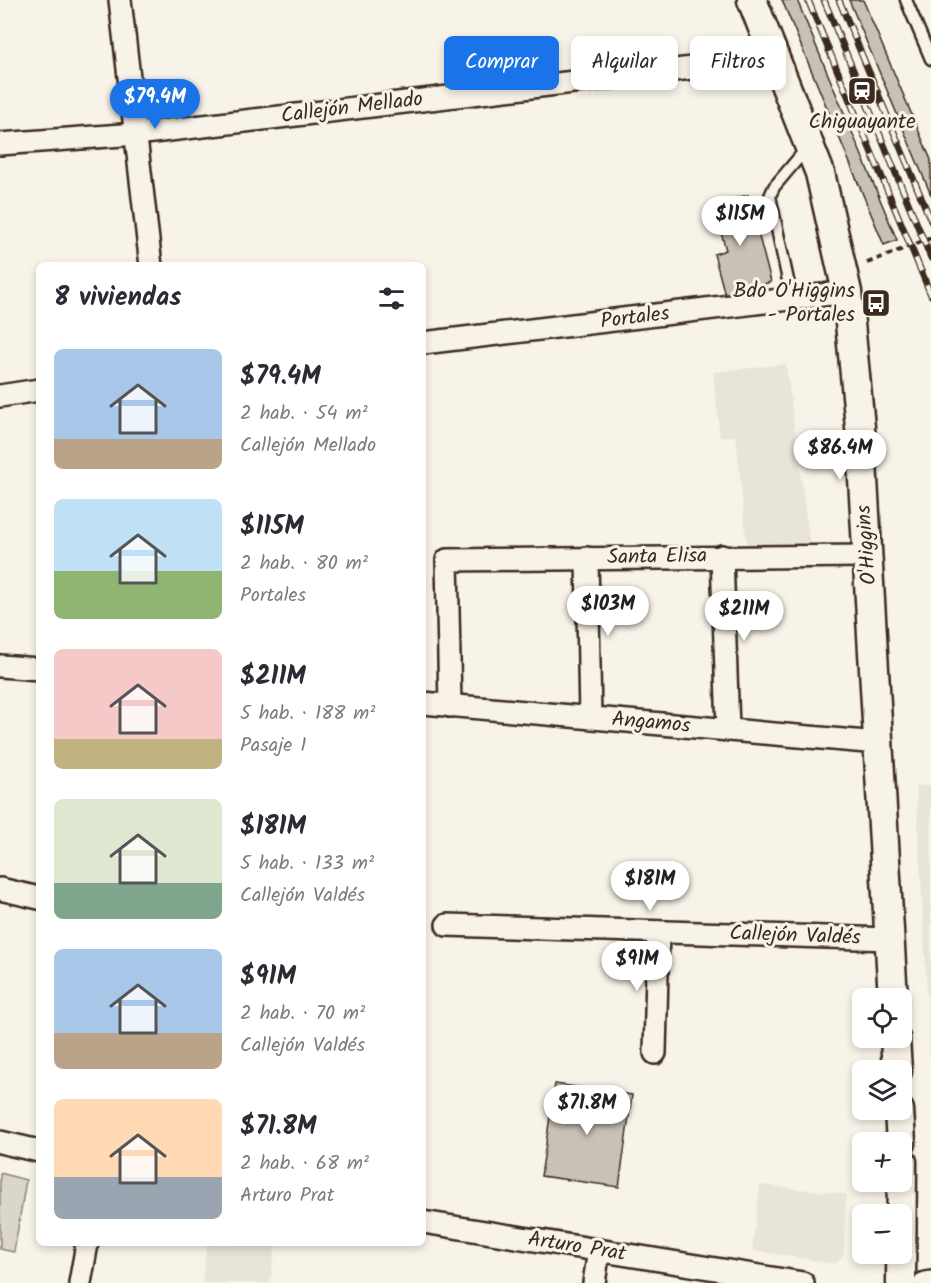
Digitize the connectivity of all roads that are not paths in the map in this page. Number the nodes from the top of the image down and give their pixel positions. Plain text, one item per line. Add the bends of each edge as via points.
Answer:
1 (120, 0) edge
2 (752, 0) edge
3 (906, 0) edge
4 (767, 36) edge
5 (931, 60) edge
6 (690, 68) edge
7 (786, 83) edge
8 (136, 134) junction
9 (0, 144) edge
10 (810, 144) junction
11 (151, 262) edge
12 (847, 292) junction
13 (792, 299) junction
14 (426, 343) edge
15 (36, 390) edge
16 (0, 396) edge
17 (722, 556) junction
18 (868, 556) junction
19 (587, 558) junction
20 (0, 666) edge
21 (36, 669) edge
22 (426, 703) edge
23 (450, 706) junction
24 (590, 718) junction
25 (728, 730) junction
26 (879, 743) junction
27 (0, 889) edge
28 (36, 897) edge
29 (447, 925) dead end
30 (658, 932) junction
31 (890, 939) junction
32 (892, 988) edge
33 (655, 1053) dead end
34 (0, 1142) edge
35 (36, 1150) edge
36 (902, 1192) edge
37 (426, 1222) edge
38 (87, 1246) edge
39 (599, 1250) junction
40 (931, 1282) edge
41 (80, 1283) edge
42 (594, 1283) edge
43 (803, 1283) edge
44 (901, 1283) edge
45 (925, 1283) edge

1 - 8 street
2 - 4 main road, O'Higgins
3 - 5 lane
6 - 8 street, Callejón Mellado
7 - 10 main road, O'Higgins
8 - 9 street, Callejón Mellado
8 - 11 street
10 - 12 main road, O'Higgins via 829,207
10 - 13 lane via 770,196
12 - 13 street, Portales
12 - 18 main road, O'Higgins
13 - 14 street, Portales
15 - 16 street
17 - 18 street, Santa Elisa
17 - 19 street, Santa Elisa
17 - 25 street
18 - 26 main road, O'Higgins
19 - 23 street, Santa Elisa via 447,560
19 - 24 street
20 - 21 street
22 - 23 street, Angamos
23 - 24 street, Angamos
24 - 25 street, Angamos
25 - 26 street, Angamos
26 - 31 main road, O'Higgins
27 - 28 street
29 - 30 street, Callejón Valdés
30 - 31 street, Callejón Valdés
30 - 33 street
31 - 32 main road, O'Higgins
34 - 35 street
36 - 44 main road
37 - 39 street, Arturo Prat
38 - 41 street
39 - 42 street
39 - 43 street, Arturo Prat
40 - 45 street

